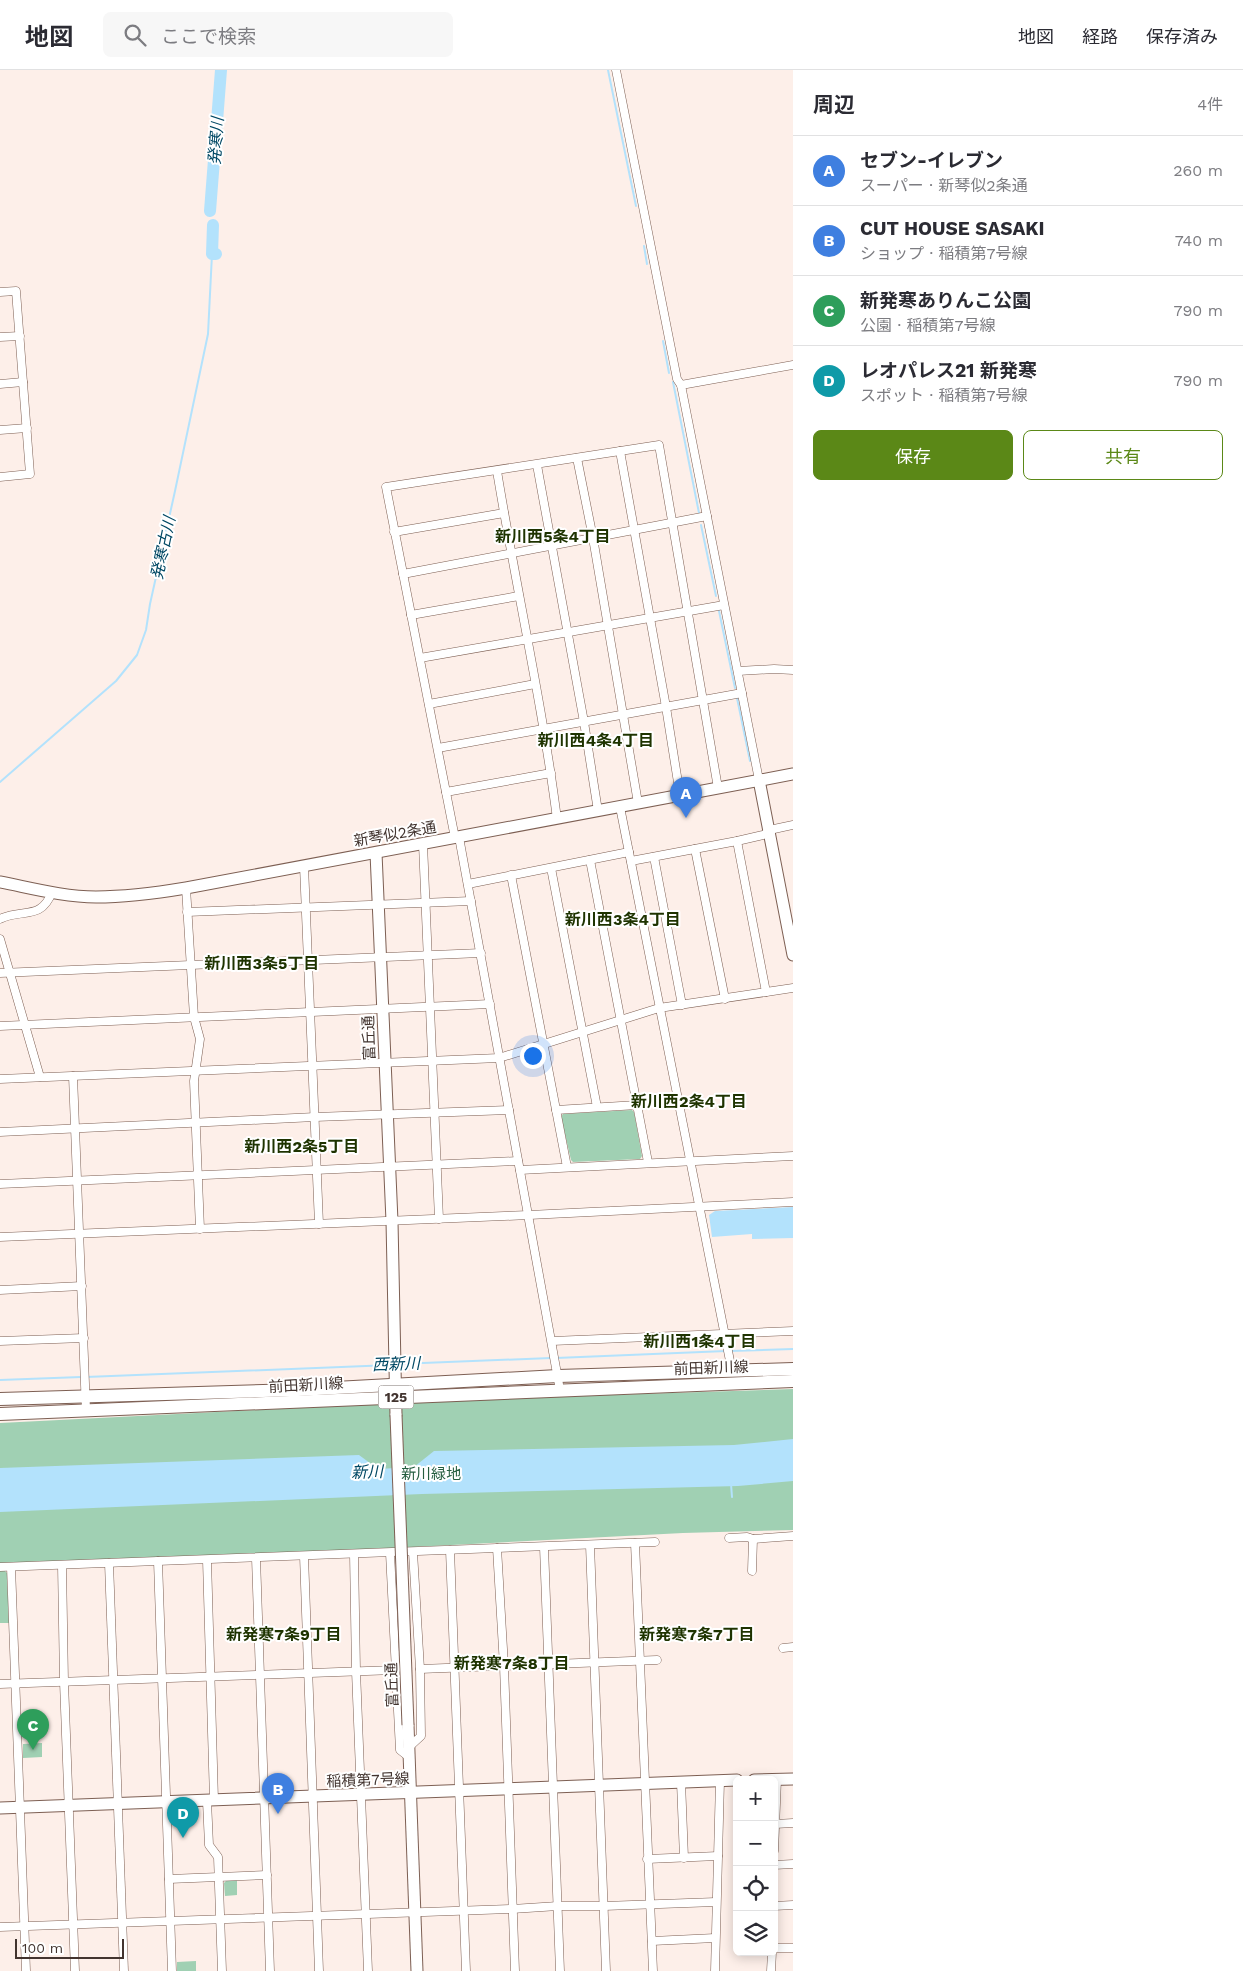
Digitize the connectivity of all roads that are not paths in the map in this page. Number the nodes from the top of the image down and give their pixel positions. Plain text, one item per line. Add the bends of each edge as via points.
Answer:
1 (616, 70) edge
2 (0, 292) edge
3 (20, 336) junction
4 (0, 338) edge
5 (793, 365) edge
6 (23, 382) junction
7 (0, 384) edge
8 (681, 385) junction
9 (27, 428) junction
10 (0, 430) edge
11 (620, 451) junction
12 (577, 458) junction
13 (537, 465) junction
14 (497, 471) junction
15 (0, 476) edge
16 (504, 513) junction
17 (707, 516) junction
18 (672, 523) junction
19 (634, 530) junction
20 (394, 532) junction
21 (593, 538) junction
22 (552, 546) junction
23 (510, 554) junction
24 (403, 574) junction
25 (519, 596) junction
26 (724, 605) junction
27 (687, 612) junction
28 (411, 615) junction
29 (649, 617) junction
30 (607, 625) junction
31 (566, 632) junction
32 (527, 639) junction
33 (420, 658) junction
34 (793, 670) edge
35 (738, 671) junction
36 (535, 684) junction
37 (742, 693) junction
38 (703, 700) junction
39 (429, 704) junction
40 (666, 707) junction
41 (623, 714) junction
42 (584, 722) junction
43 (544, 729) junction
44 (438, 748) junction
45 (551, 773) junction
46 (793, 774) edge
47 (759, 780) junction
48 (718, 788) junction
49 (446, 792) junction
50 (680, 795) junction
51 (638, 803) junction
52 (620, 807) junction
53 (598, 811) junction
54 (557, 819) junction
55 (793, 825) edge
56 (769, 832) junction
57 (457, 838) junction
58 (736, 841) junction
59 (423, 844) junction
60 (695, 849) junction
61 (629, 852) junction
62 (376, 853) junction
63 (654, 857) junction
64 (590, 860) junction
65 (630, 861) junction
66 (304, 866) junction
67 (551, 868) junction
68 (511, 876) junction
69 (0, 882) edge
70 (468, 884) junction
71 (186, 888) junction
72 (52, 892) junction
73 (471, 901) junction
74 (425, 902) junction
75 (378, 904) junction
76 (306, 908) junction
77 (187, 912) junction
78 (0, 919) edge
79 (0, 939) edge
80 (481, 953) junction
81 (427, 955) junction
82 (793, 955) edge
83 (380, 957) junction
84 (308, 959) junction
85 (190, 965) junction
86 (0, 973) edge
87 (10, 973) junction
88 (793, 988) edge
89 (766, 992) junction
90 (725, 998) junction
91 (490, 1004) junction
92 (682, 1005) junction
93 (430, 1006) junction
94 (382, 1008) junction
95 (659, 1008) junction
96 (310, 1012) junction
97 (194, 1017) junction
98 (620, 1020) junction
99 (25, 1024) junction
100 (0, 1026) edge
101 (582, 1032) junction
102 (543, 1044) junction
103 (499, 1058) junction
104 (431, 1060) junction
105 (385, 1062) junction
106 (312, 1066) junction
107 (194, 1070) junction
108 (73, 1076) junction
109 (40, 1077) junction
110 (0, 1079) edge
111 (637, 1105) junction
112 (597, 1107) junction
113 (509, 1110) junction
114 (556, 1110) junction
115 (434, 1112) junction
116 (387, 1114) junction
117 (314, 1117) junction
118 (195, 1124) junction
119 (75, 1129) junction
120 (0, 1132) edge
121 (793, 1156) edge
122 (689, 1160) junction
123 (518, 1161) junction
124 (648, 1162) junction
125 (436, 1165) junction
126 (567, 1166) junction
127 (389, 1167) junction
128 (317, 1170) junction
129 (520, 1170) junction
130 (198, 1176) junction
131 (78, 1181) junction
132 (0, 1184) edge
133 (793, 1202) edge
134 (698, 1207) junction
135 (528, 1215) junction
136 (438, 1219) junction
137 (392, 1221) junction
138 (319, 1224) junction
139 (200, 1229) junction
140 (80, 1234) junction
141 (0, 1237) edge
142 (82, 1286) junction
143 (0, 1290) edge
144 (793, 1331) edge
145 (84, 1338) junction
146 (725, 1338) junction
147 (0, 1342) edge
148 (552, 1344) junction
149 (793, 1368) edge
150 (732, 1371) junction
151 (558, 1376) junction
152 (793, 1381) edge
153 (86, 1390) junction
154 (396, 1390) junction
155 (560, 1390) junction
156 (0, 1400) edge
157 (86, 1410) junction
158 (0, 1414) edge
159 (793, 1536) edge
160 (729, 1538) dead end
161 (753, 1539) junction
162 (655, 1542) dead end
163 (635, 1543) junction
164 (590, 1545) junction
165 (544, 1547) junction
166 (497, 1548) junction
167 (450, 1550) junction
168 (413, 1552) junction
169 (390, 1553) junction
170 (354, 1554) junction
171 (304, 1556) junction
172 (256, 1558) junction
173 (207, 1560) junction
174 (158, 1561) junction
175 (109, 1563) junction
176 (62, 1565) junction
177 (0, 1567) edge
178 (11, 1567) junction
179 (752, 1571) dead end
180 (793, 1647) edge
181 (783, 1648) dead end
182 (657, 1660) dead end
183 (639, 1661) junction
184 (594, 1663) junction
185 (548, 1664) junction
186 (504, 1666) junction
187 (454, 1668) junction
188 (420, 1669) junction
189 (395, 1670) junction
190 (356, 1671) junction
191 (308, 1674) junction
192 (259, 1675) junction
193 (211, 1676) junction
194 (162, 1678) junction
195 (113, 1680) junction
196 (64, 1682) junction
197 (16, 1683) junction
198 (0, 1684) edge
199 (409, 1752) junction
200 (778, 1779) edge
201 (793, 1779) edge
202 (733, 1780) edge
203 (720, 1781) junction
204 (681, 1782) junction
205 (644, 1783) junction
206 (598, 1786) junction
207 (553, 1788) junction
208 (508, 1790) junction
209 (460, 1792) junction
210 (411, 1793) junction
211 (362, 1794) junction
212 (313, 1797) junction
213 (264, 1799) junction
214 (211, 1800) junction
215 (166, 1802) junction
216 (119, 1804) junction
217 (70, 1805) junction
218 (19, 1807) junction
219 (0, 1808) edge
220 (793, 1823) edge
221 (778, 1824) edge
222 (718, 1856) junction
223 (684, 1858) junction
224 (647, 1859) junction
225 (793, 1864) edge
226 (778, 1865) edge
227 (267, 1875) junction
228 (218, 1876) junction
229 (169, 1879) junction
230 (716, 1902) junction
231 (651, 1905) junction
232 (793, 1905) edge
233 (558, 1906) junction
234 (604, 1906) junction
235 (778, 1906) edge
236 (512, 1909) junction
237 (463, 1911) junction
238 (415, 1912) junction
239 (366, 1915) junction
240 (317, 1916) junction
241 (269, 1918) junction
242 (220, 1920) junction
243 (170, 1921) junction
244 (123, 1923) junction
245 (74, 1924) junction
246 (0, 1927) edge
247 (24, 1927) junction
248 (715, 1938) junction
249 (652, 1941) junction
250 (778, 1948) edge
251 (793, 1948) edge
252 (772, 1956) edge
253 (26, 1971) edge
254 (75, 1971) edge
255 (124, 1971) edge
256 (172, 1971) edge
257 (222, 1971) edge
258 (270, 1971) edge
259 (319, 1971) edge
260 (368, 1971) edge
261 (417, 1971) edge
262 (466, 1971) edge
263 (515, 1971) edge
264 (560, 1971) edge
265 (606, 1971) edge
266 (653, 1971) edge
267 (714, 1971) edge
268 (771, 1971) edge

1 - 8 street via 677,379
2 - 3 street via 16,291
3 - 4 street
3 - 6 street
5 - 8 street
6 - 7 street
6 - 9 street
8 - 17 street
9 - 10 street
9 - 15 street via 30,474
11 - 12 street
11 - 18 street via 659,445
11 - 19 street
12 - 13 street
12 - 21 street
13 - 14 street
13 - 22 street
14 - 16 street
14 - 20 street via 386,487
16 - 20 street
16 - 23 street
17 - 18 street
17 - 26 street
18 - 19 street
18 - 27 street
19 - 21 street
19 - 29 street
20 - 24 street
21 - 22 street
21 - 30 street
22 - 23 street
22 - 31 street
23 - 24 street
23 - 25 street
24 - 28 street
25 - 28 street
25 - 32 street
26 - 27 street
26 - 35 street
27 - 29 street
27 - 38 street
28 - 33 street
29 - 30 street
29 - 40 street
30 - 31 street
30 - 41 street
31 - 32 street
31 - 42 street
32 - 33 street
32 - 36 street
33 - 39 street
34 - 35 street
35 - 37 street
36 - 39 street
36 - 43 street
37 - 38 street
37 - 47 street
38 - 40 street
38 - 48 street
39 - 44 street
40 - 41 street
40 - 50 street
41 - 42 street
41 - 51 street
42 - 43 street
42 - 53 street
43 - 44 street
43 - 45 street
44 - 49 street
45 - 49 street
45 - 54 street
46 - 47 street, 新琴似2条通
47 - 48 street, 新琴似2条通
47 - 56 street
48 - 50 street, 新琴似2条通
49 - 57 street
50 - 51 street, 新琴似2条通
51 - 52 street, 新琴似2条通
52 - 53 street, 新琴似2条通
52 - 61 street
53 - 54 street, 新琴似2条通
54 - 57 street, 新琴似2条通
55 - 56 street
56 - 58 street
56 - 82 street
57 - 59 street, 新琴似2条通
57 - 70 street
58 - 60 street
58 - 89 street
59 - 62 street, 新琴似2条通
59 - 74 street
60 - 63 street
60 - 90 street
61 - 64 street
61 - 65 street
62 - 66 street, 新琴似2条通
62 - 75 street, 富丘通
63 - 65 street
63 - 92 street
64 - 67 street
64 - 98 street
65 - 95 street
66 - 71 street, 新琴似2条通
66 - 76 street
67 - 68 street
67 - 101 street
68 - 70 street
68 - 102 street
69 - 72 street, 新琴似2条通
70 - 73 street
71 - 72 street, 新琴似2条通 via 137,896 94,897
71 - 77 street
72 - 78 street via 41,910
73 - 74 street
73 - 80 street
74 - 75 street
74 - 81 street
75 - 76 street
75 - 83 street, 富丘通
76 - 77 street
76 - 84 street
77 - 85 street
79 - 87 street
80 - 81 street
80 - 91 street
81 - 83 street
81 - 93 street
83 - 84 street
83 - 94 street, 富丘通
84 - 85 street
84 - 96 street
85 - 87 street
85 - 97 street
86 - 87 street
87 - 99 street
88 - 89 street
89 - 90 street
90 - 92 street
91 - 93 street
91 - 103 street
92 - 95 street
93 - 94 street
93 - 104 street
94 - 96 street
94 - 105 street, 富丘通
95 - 98 street
95 - 122 street
96 - 97 street
96 - 106 street
97 - 99 street
97 - 107 street via 200,1039
98 - 101 street
98 - 111 street
99 - 100 street
99 - 109 street
101 - 102 street
101 - 112 street
102 - 103 street
102 - 114 street
103 - 104 street
103 - 113 street
104 - 105 street
104 - 115 street
105 - 106 street
105 - 116 street, 富丘通
106 - 107 street
106 - 117 street
107 - 108 street
107 - 118 street
108 - 109 street
108 - 119 street
109 - 110 street
111 - 112 street
111 - 124 street
112 - 114 street
113 - 115 street
113 - 123 street
114 - 126 street
115 - 116 street
115 - 125 street
116 - 117 street
116 - 127 street, 富丘通
117 - 118 street
117 - 128 street
118 - 119 street
118 - 130 street
119 - 120 street
119 - 131 street
121 - 122 street
122 - 124 street
122 - 134 street
123 - 125 street
123 - 129 street
124 - 126 street
125 - 127 street
125 - 136 street
126 - 129 street
127 - 128 street
127 - 137 street, 富丘通
128 - 130 street
128 - 138 street
129 - 135 street
130 - 131 street
130 - 139 street
131 - 132 street
131 - 140 street
133 - 134 street
134 - 135 street
134 - 146 street
135 - 136 street
135 - 148 street
136 - 137 street
137 - 138 street
137 - 154 street, 富丘通
138 - 139 street
139 - 140 street
140 - 141 street
140 - 142 street
142 - 143 street
142 - 145 street
144 - 146 street
145 - 147 street
145 - 153 street
146 - 148 street
146 - 150 street
148 - 151 street
149 - 150 main road, 前田新川線 / 125
150 - 151 main road, 前田新川線 / 125
151 - 154 main road, 前田新川線 / 125
151 - 155 street
152 - 155 main road, 前田新川線 / 125
153 - 154 main road, 前田新川線 / 125
153 - 156 main road, 前田新川線 / 125
153 - 157 street
154 - 155 main road, 前田新川線 / 125
154 - 157 main road, 前田新川線 / 125
154 - 199 street, 富丘通, bridge
157 - 158 main road, 前田新川線 / 125
159 - 161 street
160 - 161 street
161 - 179 street
162 - 163 street
163 - 164 street
163 - 183 street
164 - 165 street
164 - 184 street
165 - 166 street
165 - 185 street
166 - 167 street
166 - 186 street
167 - 168 street
167 - 187 street
168 - 169 street
168 - 188 street
169 - 170 street
169 - 189 street
170 - 171 street
170 - 190 street
171 - 172 street
171 - 191 street
172 - 173 street
172 - 192 street
173 - 174 street
173 - 193 street
174 - 175 street
174 - 194 street
175 - 176 street
175 - 195 street
176 - 178 street
176 - 196 street
177 - 178 street
178 - 197 street
180 - 181 street
182 - 183 street
183 - 184 street
183 - 205 street
184 - 185 street
184 - 206 street
185 - 186 street
185 - 207 street
186 - 187 street
186 - 208 street
187 - 188 street
187 - 209 street
188 - 199 street via 421,1736
189 - 190 street
189 - 199 street via 400,1750
190 - 191 street
190 - 211 street
191 - 192 street
191 - 212 street
192 - 193 street
192 - 213 street
193 - 194 street
193 - 214 street
194 - 195 street
194 - 215 street
195 - 196 street
195 - 216 street
196 - 197 street
196 - 217 street
197 - 198 street
197 - 218 street
199 - 210 street, 富丘通
200 - 201 street
202 - 203 street, 稲積第7号線
203 - 204 street, 稲積第7号線
203 - 222 street
204 - 205 street, 稲積第7号線
204 - 223 street
205 - 206 street, 稲積第7号線
205 - 224 street
206 - 207 street, 稲積第7号線
206 - 234 street
207 - 208 street, 稲積第7号線
207 - 233 street
208 - 209 street, 稲積第7号線
208 - 236 street
209 - 210 street, 稲積第7号線
209 - 237 street
210 - 211 street, 稲積第7号線
210 - 238 street, 富丘通
211 - 212 street, 稲積第7号線
211 - 239 street
212 - 213 street, 稲積第7号線
212 - 240 street
213 - 214 street, 稲積第7号線
213 - 227 street
214 - 215 street, 稲積第7号線
214 - 228 street via 209,1845 218,1857
215 - 216 street, 稲積第7号線
215 - 229 street
216 - 217 street, 稲積第7号線
216 - 244 street
217 - 218 street, 稲積第7号線
217 - 245 street
218 - 219 street, 稲積第7号線
218 - 247 street
220 - 221 street
222 - 223 street
222 - 230 street
223 - 224 street
224 - 231 street
225 - 226 street
227 - 228 street
227 - 241 street
228 - 229 street
228 - 242 street
229 - 243 street
230 - 231 street
230 - 248 street
231 - 234 street
231 - 249 street
232 - 235 street
233 - 234 street
233 - 236 street
233 - 264 street
234 - 265 street
236 - 237 street
236 - 263 street
237 - 238 street
237 - 262 street
238 - 239 street
238 - 261 street, 富丘通
239 - 240 street
239 - 260 street
240 - 241 street
240 - 259 street
241 - 242 street
241 - 258 street
242 - 243 street
242 - 257 street
243 - 244 street
243 - 256 street
244 - 245 street
244 - 255 street
245 - 247 street
245 - 254 street
246 - 247 street
247 - 253 street
248 - 249 street
248 - 267 street
249 - 266 street
250 - 251 street
252 - 268 street

